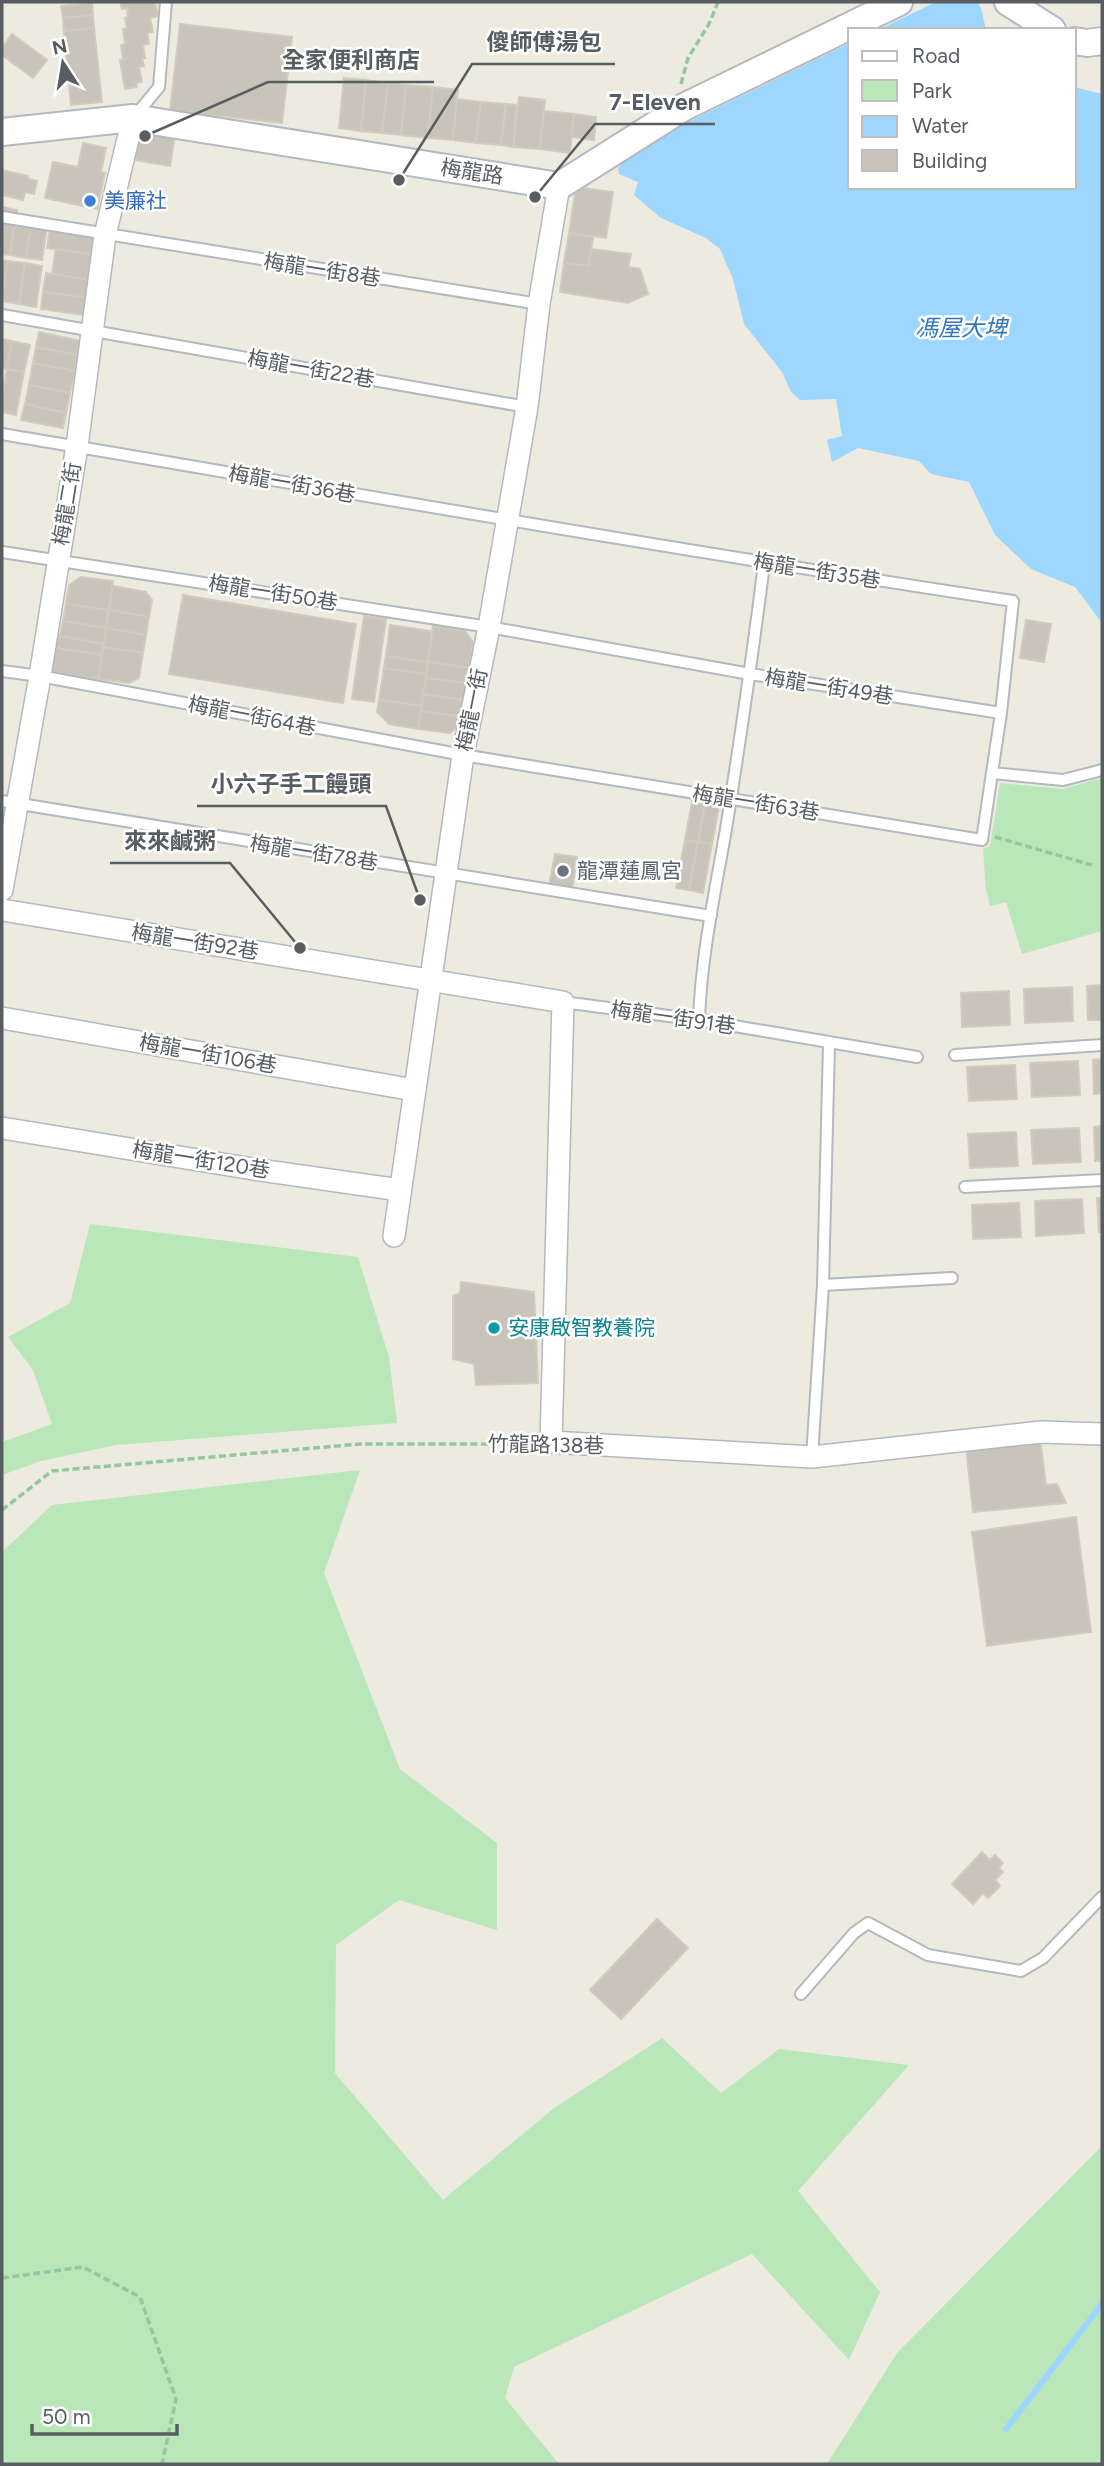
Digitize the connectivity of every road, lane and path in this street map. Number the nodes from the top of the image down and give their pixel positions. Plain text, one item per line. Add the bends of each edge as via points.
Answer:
1 (166, 2) edge
2 (718, 2) edge
3 (899, 2) edge
4 (1008, 2) edge
5 (1049, 28) edge
6 (1076, 41) edge
7 (1102, 41) edge
8 (684, 107) junction
9 (133, 118) junction
10 (2, 132) edge
11 (559, 186) junction
12 (2, 218) edge
13 (105, 235) junction
14 (539, 304) junction
15 (2, 315) edge
16 (94, 332) junction
17 (527, 407) junction
18 (2, 433) edge
19 (77, 446) junction
20 (508, 522) junction
21 (2, 552) edge
22 (58, 560) junction
23 (764, 564) junction
24 (489, 627) junction
25 (2, 671) edge
26 (750, 674) junction
27 (40, 676) junction
28 (1001, 713) junction
29 (463, 755) junction
30 (1102, 770) edge
31 (992, 773) junction
32 (730, 799) junction
33 (10, 802) edge
34 (983, 834) junction
35 (1092, 864) dead end
36 (445, 874) junction
37 (2, 890) edge
38 (2, 910) edge
39 (711, 916) junction
40 (429, 980) junction
41 (563, 1002) junction
42 (2, 1018) edge
43 (699, 1020) junction
44 (829, 1044) junction
45 (1102, 1045) edge
46 (955, 1055) dead end
47 (917, 1057) dead end
48 (414, 1090) junction
49 (2, 1128) edge
50 (1102, 1180) edge
51 (965, 1187) dead end
52 (400, 1190) junction
53 (394, 1236) dead end
54 (952, 1278) dead end
55 (823, 1285) junction
56 (1102, 1434) edge
57 (551, 1442) junction
58 (812, 1457) junction
59 (2, 1510) edge
60 (1102, 1897) edge
61 (801, 1994) dead end
62 (2, 2278) edge
63 (162, 2464) edge

1 - 9 lane via 159,87
2 - 8 path via 688,58 681,86
3 - 8 street
4 - 5 street
6 - 7 street
8 - 11 street
9 - 10 street, 梅龍路
9 - 11 street, 梅龍路
9 - 13 street, 梅龍二街
11 - 14 street, 梅龍一街
12 - 13 lane, 梅龍一街8巷
13 - 14 lane, 梅龍一街8巷
13 - 16 street, 梅龍二街
14 - 17 street, 梅龍一街
15 - 16 lane, 梅龍一街22巷
16 - 17 lane, 梅龍一街22巷
16 - 19 street, 梅龍二街
17 - 20 street, 梅龍一街
18 - 19 lane, 梅龍一街36巷
19 - 20 lane, 梅龍一街36巷
19 - 22 street, 梅龍二街
20 - 23 lane, 梅龍一街35巷
20 - 24 street, 梅龍一街
21 - 22 lane, 梅龍一街50巷
22 - 24 lane, 梅龍一街50巷
22 - 27 street, 梅龍二街
23 - 26 lane
23 - 28 lane, 梅龍一街35巷 via 1013,601
24 - 26 lane, 梅龍一街49巷
24 - 29 street, 梅龍一街
25 - 27 lane, 梅龍一街64巷
26 - 28 lane, 梅龍一街49巷
26 - 32 lane
27 - 29 lane, 梅龍一街64巷
27 - 33 street, 梅龍二街
28 - 31 lane
29 - 32 lane, 梅龍一街63巷
29 - 36 street, 梅龍一街
30 - 31 lane via 1063,780
31 - 34 lane
32 - 34 lane, 梅龍一街63巷 via 982,840
32 - 39 lane
33 - 36 lane, 梅龍一街78巷
33 - 37 street, 梅龍二街
34 - 35 path
36 - 39 lane, 梅龍一街78巷
36 - 40 street, 梅龍一街
38 - 40 street, 梅龍一街92巷
39 - 43 lane
40 - 41 street, 梅龍一街91巷
40 - 48 street, 梅龍一街
41 - 43 lane, 梅龍一街91巷
41 - 57 street
42 - 48 street, 梅龍一街106巷
43 - 44 lane, 梅龍一街91巷
44 - 47 lane, 梅龍一街91巷
44 - 55 lane
45 - 46 lane
48 - 52 street, 梅龍一街
49 - 52 street, 梅龍一街120巷
50 - 51 lane
52 - 53 street, 梅龍一街
54 - 55 lane
55 - 58 lane
56 - 58 street, 竹龍路138巷 via 1041,1432
57 - 58 street, 竹龍路138巷
57 - 59 path, 竹龍路138巷 via 360,1444 52,1471
60 - 61 lane via 1042,1958 1021,1971 928,1955 868,1923
62 - 63 path via 83,2267 140,2297 176,2399

